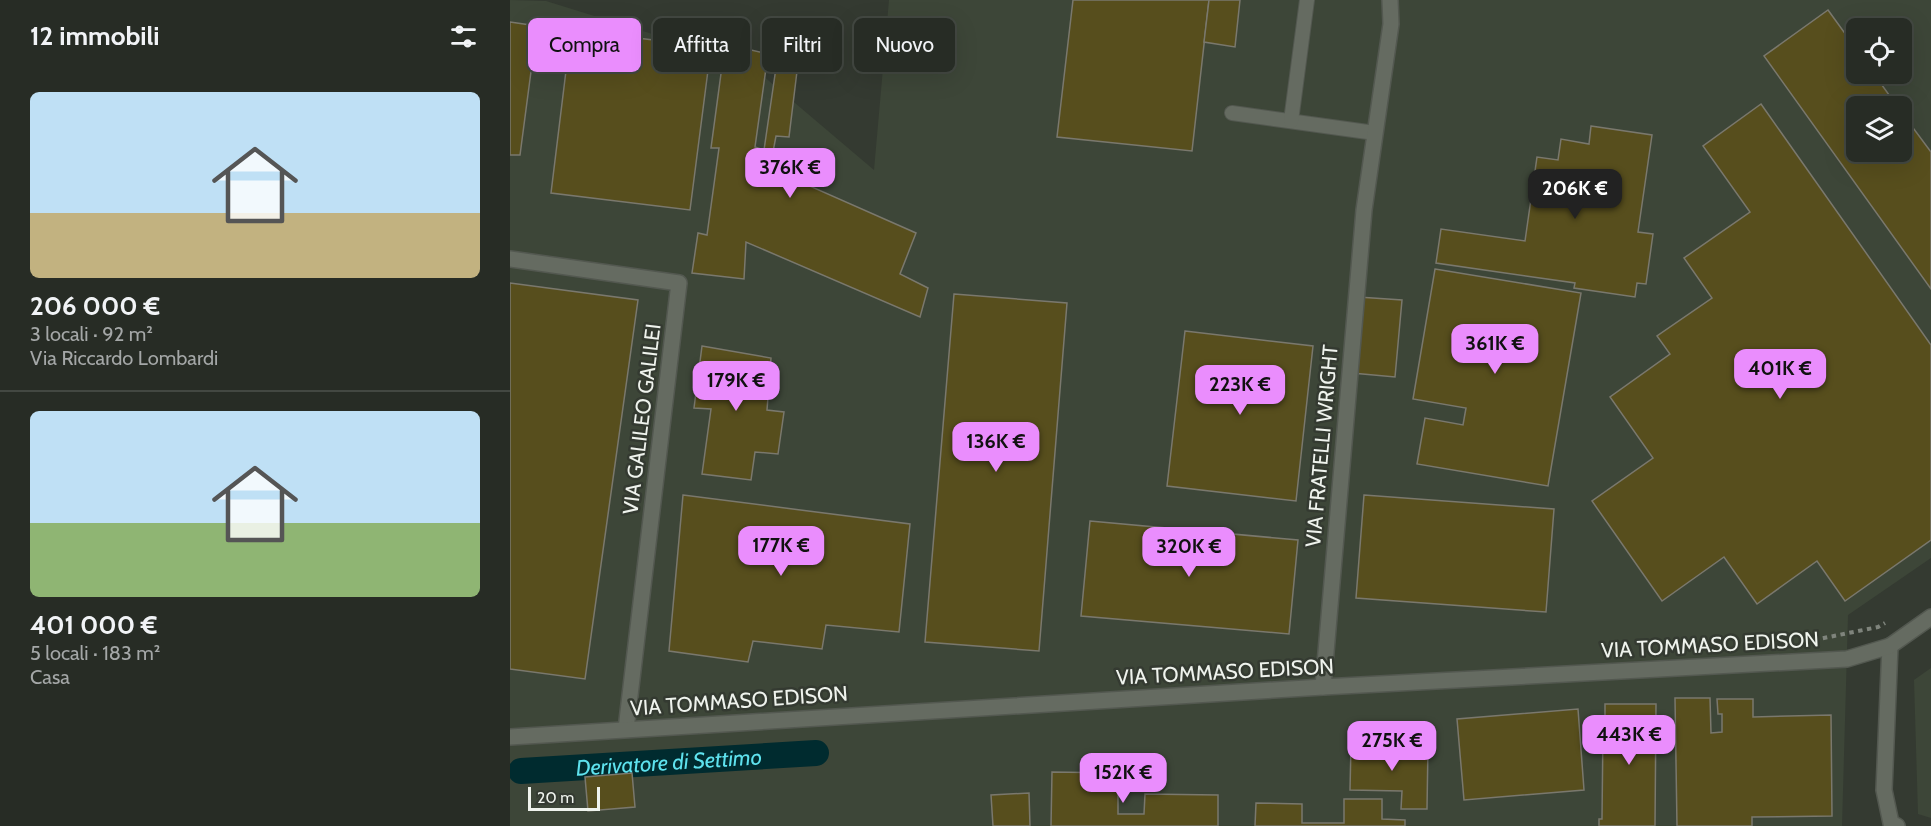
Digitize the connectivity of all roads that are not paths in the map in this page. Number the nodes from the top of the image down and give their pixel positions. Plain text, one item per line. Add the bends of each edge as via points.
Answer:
1 (1307, 0) edge
2 (1390, 0) edge
3 (1402, 0) edge
4 (1390, 24) junction
5 (1232, 113) dead end
6 (1291, 121) junction
7 (1375, 133) junction
8 (510, 260) edge
9 (1931, 617) edge
10 (1890, 646) junction
11 (1323, 687) junction
12 (626, 729) junction
13 (510, 737) edge
14 (1897, 826) edge

1 - 6 lane
2 - 4 street
3 - 4 street
4 - 7 street, VIA FRATELLI WRIGHT
5 - 6 lane
6 - 7 lane
7 - 11 street, VIA FRATELLI WRIGHT via 1364,210
8 - 12 street, VIA GALILEO GALILEI via 679,283
9 - 10 street, VIA TOMMASO EDISON
10 - 11 street, VIA TOMMASO EDISON via 1848,659
10 - 14 street via 1884,790 1891,822
11 - 12 street, VIA TOMMASO EDISON
12 - 13 street, VIA TOMMASO EDISON

